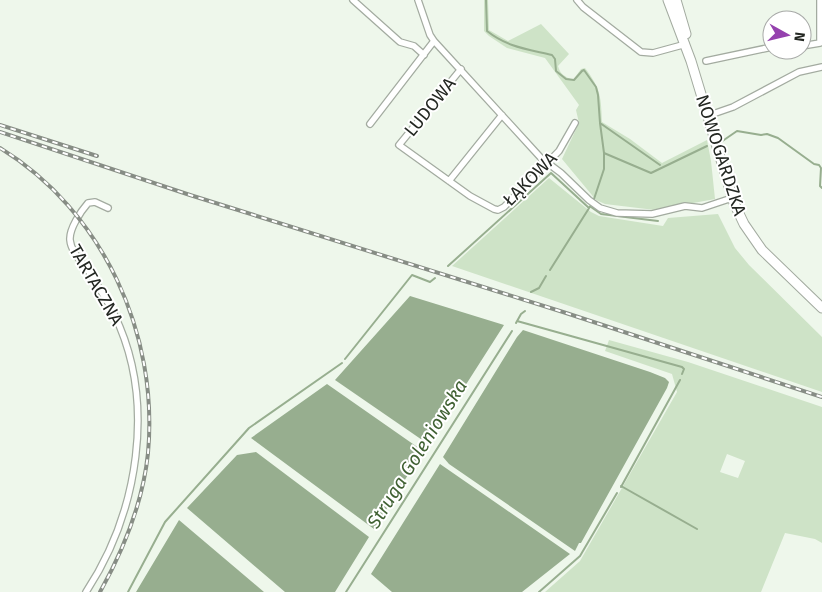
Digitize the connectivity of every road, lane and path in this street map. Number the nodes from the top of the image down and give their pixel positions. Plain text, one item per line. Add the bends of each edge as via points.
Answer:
1 (353, 0) edge
2 (418, 0) edge
3 (577, 0) edge
4 (668, 0) edge
5 (676, 0) edge
6 (820, 0) edge
7 (434, 41) junction
8 (686, 44) junction
9 (812, 44) edge
10 (762, 49) edge
11 (424, 55) junction
12 (706, 61) dead end
13 (822, 67) edge
14 (460, 70) junction
15 (502, 115) junction
16 (707, 116) junction
17 (575, 123) dead end
18 (370, 124) dead end
19 (546, 163) junction
20 (449, 181) junction
21 (732, 198) junction
22 (108, 208) dead end
23 (822, 308) edge
24 (86, 592) edge

1 - 11 street via 400,42 414,46
2 - 7 street
3 - 8 street via 641,52 652,53
4 - 8 street, NOWOGARDZKA
5 - 8 street, NOWOGARDZKA
6 - 9 street via 820,43
7 - 11 street
7 - 14 street
8 - 16 street, NOWOGARDZKA
10 - 12 street
11 - 18 street
13 - 16 street via 799,72
14 - 15 street
14 - 20 street, LUDOWA via 399,145
15 - 19 street
15 - 20 street
16 - 21 street, NOWOGARDZKA
17 - 19 street, ŁĄKOWA via 559,151
19 - 20 street, ŁĄKOWA via 498,210
19 - 21 street via 600,208 617,213 652,214 685,206 702,208
21 - 23 street, NOWOGARDZKA via 744,224 762,250
22 - 24 street, TARTACZNA via 95,202 88,203 73,227 70,240 123,332 131,360 138,414 126,505 108,553

